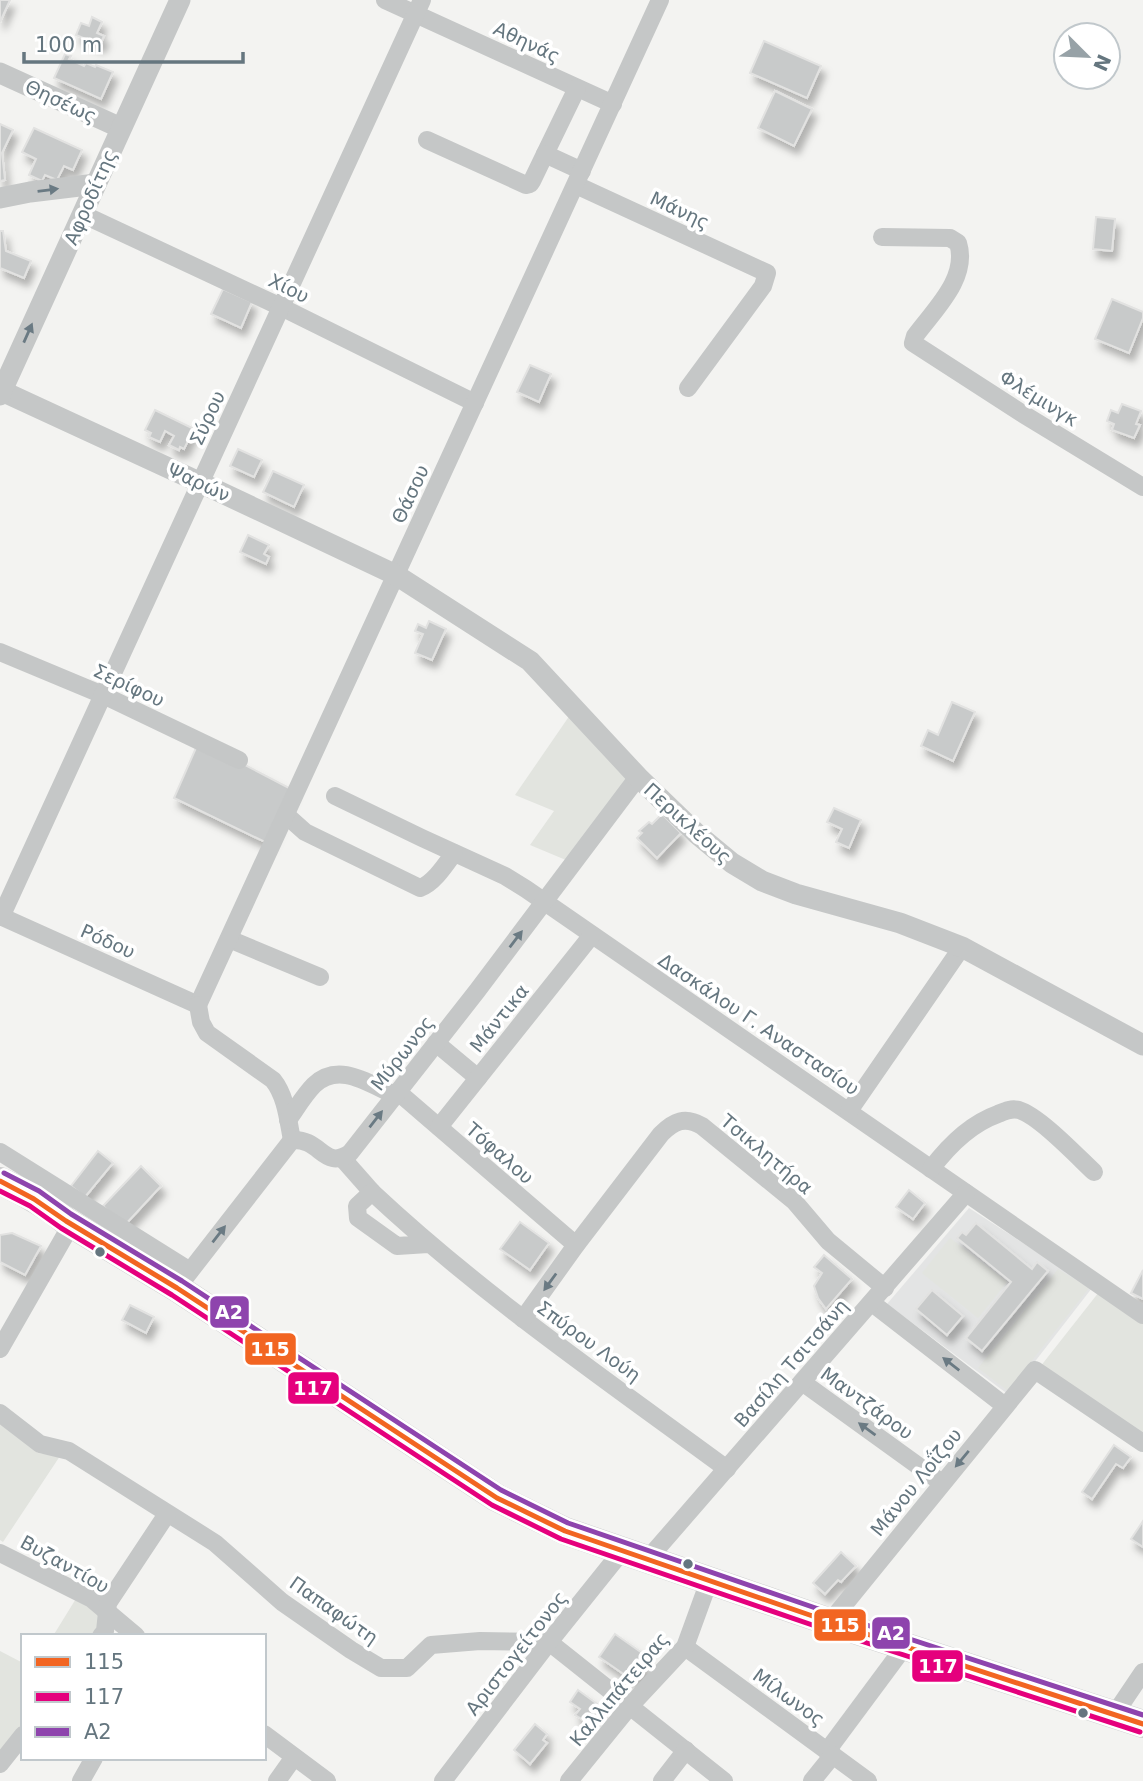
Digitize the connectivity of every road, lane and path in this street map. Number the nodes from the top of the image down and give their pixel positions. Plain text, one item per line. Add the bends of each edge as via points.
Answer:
1 (385, 0) edge
2 (660, 0) edge
3 (182, 2) edge
4 (419, 7) edge
5 (0, 73) edge
6 (577, 88) junction
7 (613, 104) junction
8 (121, 128) junction
9 (427, 140) dead end
10 (545, 154) junction
11 (579, 178) junction
12 (96, 184) junction
13 (0, 198) edge
14 (82, 214) junction
15 (882, 237) dead end
16 (281, 307) junction
17 (688, 388) dead end
18 (1, 393) edge
19 (475, 403) junction
20 (201, 482) junction
21 (1143, 487) edge
22 (396, 575) junction
23 (0, 652) edge
24 (103, 695) junction
25 (239, 760) dead end
26 (638, 777) junction
27 (335, 796) dead end
28 (286, 815) junction
29 (454, 853) junction
30 (544, 902) junction
31 (1, 916) edge
32 (592, 935) junction
33 (229, 939) junction
34 (962, 947) junction
35 (320, 977) dead end
36 (198, 1005) junction
37 (436, 1043) junction
38 (1142, 1043) edge
39 (478, 1078) junction
40 (396, 1094) junction
41 (849, 1111) junction
42 (288, 1121) junction
43 (439, 1127) junction
44 (292, 1140) junction
45 (0, 1152) edge
46 (342, 1158) junction
47 (931, 1169) junction
48 (1094, 1172) dead end
49 (0, 1181) edge
50 (372, 1192) junction
51 (966, 1193) junction
52 (0, 1197) edge
53 (69, 1223) junction
54 (428, 1244) junction
55 (576, 1245) junction
56 (183, 1279) junction
57 (885, 1288) junction
58 (872, 1303) junction
59 (1143, 1315) edge
60 (523, 1319) junction
61 (0, 1349) edge
62 (802, 1382) junction
63 (1005, 1406) junction
64 (0, 1413) edge
65 (1143, 1443) edge
66 (727, 1469) junction
67 (942, 1483) junction
68 (167, 1514) junction
69 (622, 1551) junction
70 (0, 1553) edge
71 (647, 1560) junction
72 (709, 1581) junction
73 (108, 1614) junction
74 (830, 1622) junction
75 (103, 1634) edge
76 (133, 1634) edge
77 (549, 1642) junction
78 (905, 1646) junction
79 (685, 1647) junction
80 (1143, 1672) edge
81 (629, 1707) junction
82 (1114, 1715) junction
83 (1143, 1724) edge
84 (266, 1735) edge
85 (21, 1738) edge
86 (686, 1750) junction
87 (830, 1753) junction
88 (294, 1756) junction
89 (93, 1760) edge
90 (0, 1764) edge
91 (81, 1781) edge
92 (277, 1781) edge
93 (327, 1781) edge
94 (443, 1781) edge
95 (569, 1781) edge
96 (662, 1781) edge
97 (724, 1781) edge
98 (812, 1781) edge
99 (868, 1781) edge

1 - 4 street, Αθηνάς
2 - 7 street, Θάσου
3 - 8 street, Αφροδίτης
4 - 6 street, Αθηνάς
4 - 16 street, Σύρου
5 - 8 street, Θησέως
6 - 7 street, Αθηνάς
6 - 10 street
7 - 11 street, Θάσου
8 - 12 street, Αφροδίτης
9 - 10 street via 526,185
10 - 11 street, Μάνης
11 - 17 street, Μάνης via 767,273 763,286
11 - 19 street, Θάσου
13 -> 12 street
12 - 14 street, Αφροδίτης
14 - 16 street, Χίου
18 -> 14 street, Αφροδίτης
15 - 21 street, Φλέμινγκ via 950,238 962,253 953,285 913,343
16 - 19 street, Χίου
16 - 20 street, Σύρου
18 - 20 street, Ψαρών
19 - 22 street, Θάσου
20 - 22 street, Ψαρών
20 - 24 street, Σύρου
22 - 26 street, Περικλέους via 530,661
22 - 28 street, Θάσου
23 - 24 street, Σερίφου
24 - 25 street, Σερίφου
24 - 31 street, Σύρου
26 - 30 street, Μύρωνος
26 - 34 street, Περικλέους via 697,834 762,881
27 - 29 street, Δασκάλου Γ. Αναστασίου
28 - 29 street via 305,832 420,888 430,883
28 - 33 street, Θάσου
29 - 30 street, Δασκάλου Γ. Αναστασίου via 505,876
30 - 32 street, Δασκάλου Γ. Αναστασίου
37 -> 30 street, Μύρωνος
31 - 36 street, Ρόδου
32 - 39 street, Μάντικα
32 - 41 street, Δασκάλου Γ. Αναστασίου
33 - 35 street
33 - 36 street, Θάσου
34 - 38 street, Περικλέους
34 - 41 street
36 - 42 street via 207,1033 278,1086
37 - 39 street
37 - 40 street, Μύρωνος
39 - 43 street, Μάντικα
40 - 42 street, Τόφαλου via 336,1073 316,1084
40 - 43 street, Τόφαλου
46 -> 40 street, Μύρωνος
41 - 47 street, Δασκάλου Γ. Αναστασίου
42 - 44 street
43 - 55 street, Τόφαλου
44 - 46 street via 302,1139 331,1158
56 -> 44 street
45 - 56 street
46 - 50 street, Σπύρου Λούη
47 - 48 street via 983,1119 1012,1109 1027,1113
47 - 51 street, Δασκάλου Γ. Αναστασίου
49 - 53 main road
50 - 54 street, Σπύρου Λούη
50 - 54 street via 358,1206 358,1218 397,1246
51 - 57 street, Βασίλη Τσιτσάνη
51 - 59 street, Δασκάλου Γ. Αναστασίου
52 - 53 main road
53 - 56 main road
53 - 61 street
54 - 60 street, Σπύρου Λούη
55 - 57 street, Τσικλητήρα via 662,1134 674,1123 687,1120 702,1126 794,1201 828,1241
55 -> 60 street, Τσικλητήρα
56 - 69 main road via 497,1498 565,1531
57 - 58 street, Βασίλη Τσιτσάνη
58 - 62 street, Βασίλη Τσιτσάνη
63 -> 58 street
60 - 66 street, Σπύρου Λούη
62 - 66 street, Βασίλη Τσιτσάνη
67 -> 62 street, Μαντζάρου
63 - 65 street, Μάνου Λοΐζου via 1035,1370
63 -> 67 street, Μάνου Λοΐζου
64 - 68 street, Παπαφώτη via 40,1444 69,1451
66 - 71 street, Βασίλη Τσιτσάνη
67 - 74 street, Μάνου Λοΐζου
68 - 73 street via 108,1603
68 - 77 street, Παπαφώτη via 215,1543 282,1602 382,1668 407,1668 430,1645 480,1640
69 - 71 main road
69 - 77 street, Αριστογείτονος
70 - 73 street, Βυζαντίου via 92,1599
71 - 72 main road
72 - 74 main road
72 - 79 street, Καλλιπάτειρας
73 - 75 street
73 - 76 street, Βυζαντίου
74 - 78 main road
77 - 81 street
77 - 94 street, Αριστογείτονος
78 - 82 main road
78 - 87 street
79 - 81 street, Καλλιπάτειρας
79 - 87 street, Μίλωνος
80 - 82 street
81 - 86 street
81 - 95 street, Καλλιπάτειρας
82 - 83 main road
84 - 88 street
85 - 90 street
86 - 96 street
86 - 97 street
87 - 98 street
87 - 99 street, Μίλωνος
88 - 92 street
88 - 93 street
89 - 91 street

